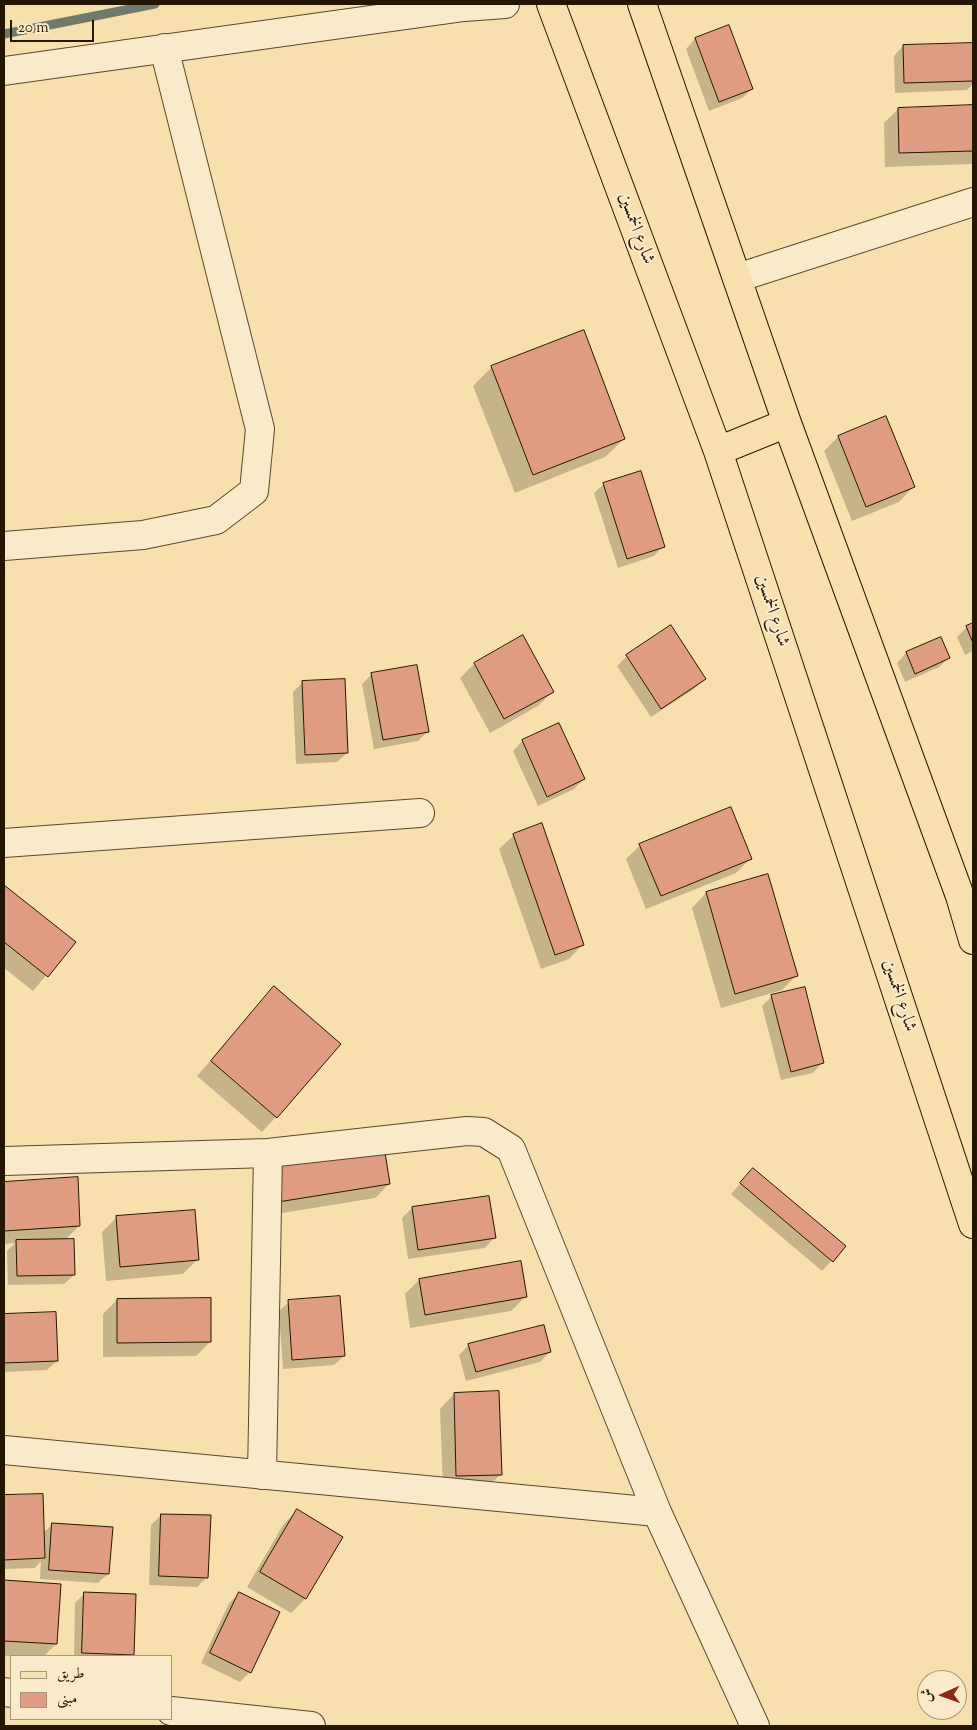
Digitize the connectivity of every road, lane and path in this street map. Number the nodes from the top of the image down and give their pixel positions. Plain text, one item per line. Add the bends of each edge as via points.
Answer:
1 (505, 4) edge
2 (552, 4) edge
3 (642, 4) edge
4 (164, 48) junction
5 (4, 71) edge
6 (973, 202) edge
7 (737, 278) junction
8 (788, 423) junction
9 (718, 451) junction
10 (4, 546) edge
11 (420, 813) dead end
12 (4, 843) edge
13 (966, 894) edge
14 (973, 940) edge
15 (268, 1153) junction
16 (4, 1161) edge
17 (973, 1224) edge
18 (4, 1450) edge
19 (262, 1475) junction
20 (657, 1512) junction
21 (172, 1711) edge
22 (311, 1726) edge
23 (755, 1726) edge

1 - 4 street
2 - 9 main road, شارع الخمسين
3 - 7 main road
4 - 5 street
4 - 10 street via 260,429 254,491 216,520 143,535
6 - 7 street
7 - 8 main road
8 - 9 main road
8 - 13 main road
9 - 17 main road, شارع الخمسين
11 - 12 street
13 - 14 main road
15 - 16 street
15 - 19 street
15 - 20 street via 467,1131 484,1132 511,1149
18 - 19 street
19 - 20 street
20 - 23 street
21 - 22 street

